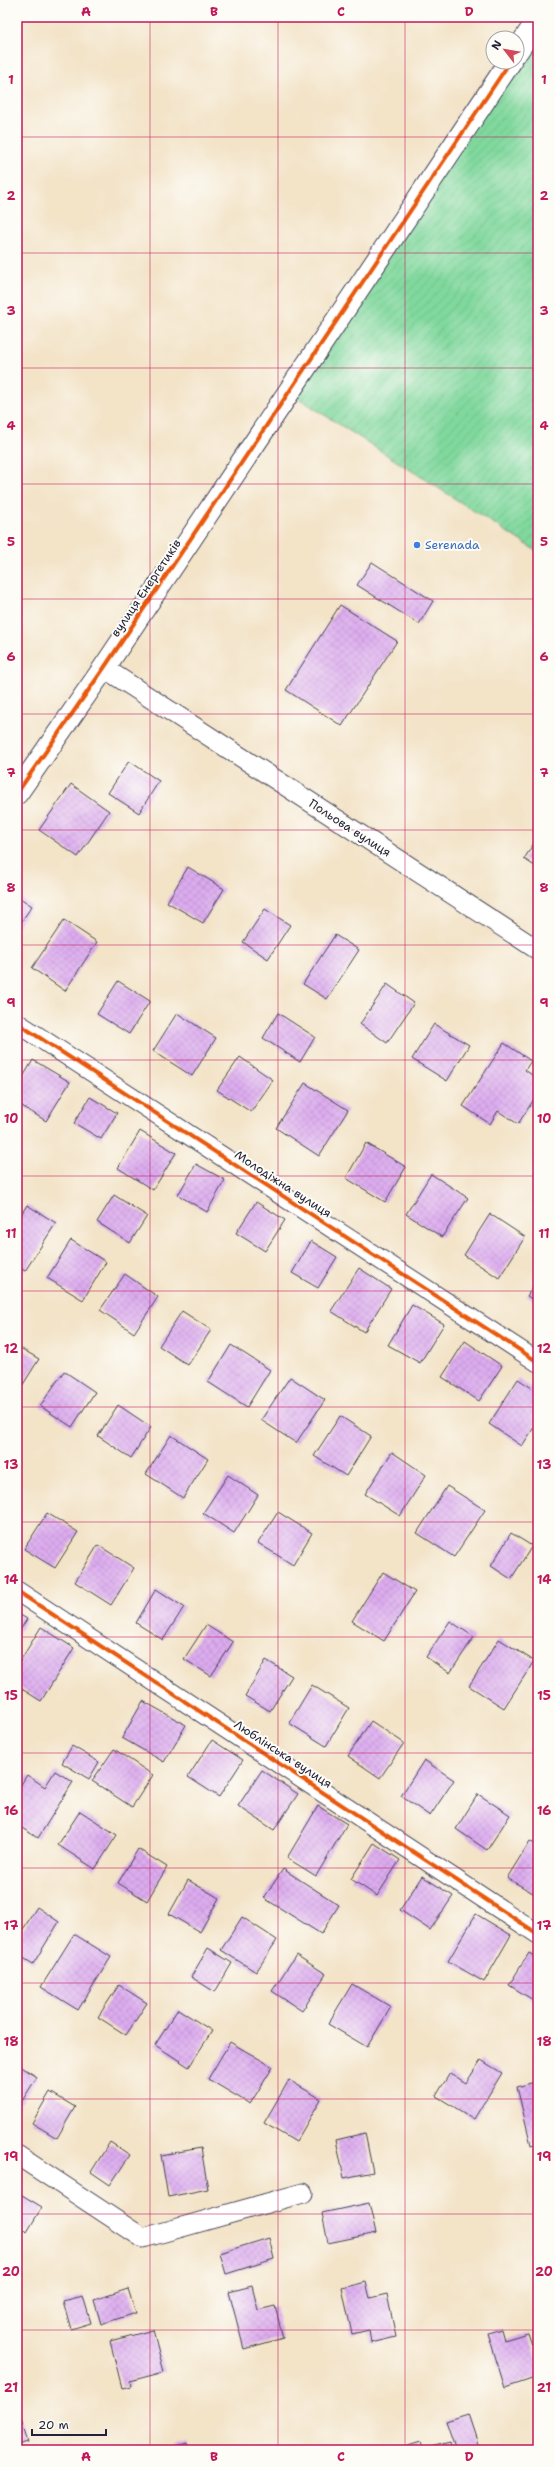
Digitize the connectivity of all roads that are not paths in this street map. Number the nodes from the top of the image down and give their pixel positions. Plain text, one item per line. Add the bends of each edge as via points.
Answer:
1 (538, 20) edge
2 (525, 39) edge
3 (505, 70) edge
4 (104, 668) junction
5 (17, 793) edge
6 (538, 950) edge
7 (17, 1023) edge
8 (538, 1362) edge
9 (17, 1591) edge
10 (538, 1934) edge
11 (17, 2155) edge
12 (303, 2193) dead end

1 - 2 street
3 - 4 street, вулиця Енергетиків
4 - 5 street, вулиця Енергетиків
4 - 6 street, Польова вулиця
7 - 8 street, Молодіжна вулиця
9 - 10 street, Люблінська вулиця
11 - 12 street via 143,2238

